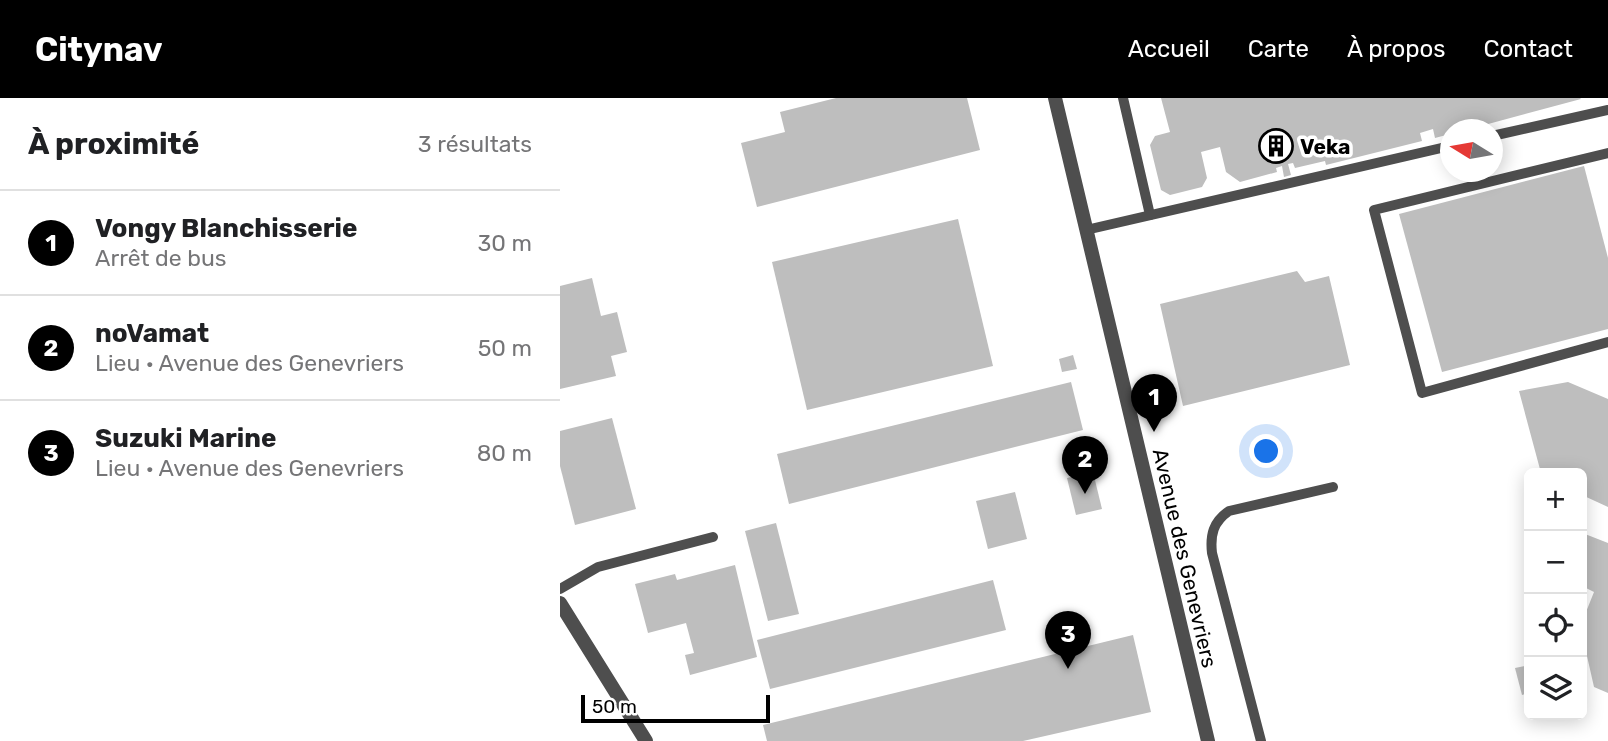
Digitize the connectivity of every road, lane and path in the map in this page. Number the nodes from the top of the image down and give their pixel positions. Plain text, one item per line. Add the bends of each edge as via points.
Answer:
1 (1055, 98) edge
2 (1124, 98) edge
3 (1608, 110) edge
4 (1503, 134) edge
5 (1440, 149) edge
6 (1608, 153) edge
7 (1150, 215) junction
8 (1086, 230) junction
9 (1608, 342) edge
10 (1333, 487) dead end
11 (713, 537) dead end
12 (560, 589) edge
13 (560, 603) edge
14 (646, 741) edge
15 (1208, 741) edge
16 (1261, 741) edge

1 - 8 street, Avenue des Genevriers
2 - 7 lane
3 - 4 lane
5 - 7 lane
6 - 9 lane via 1374,209 1422,393
7 - 8 lane
8 - 15 street, Avenue des Genevriers
10 - 16 lane via 1229,510 1214,527 1212,554
11 - 12 lane via 598,567
13 - 14 street

